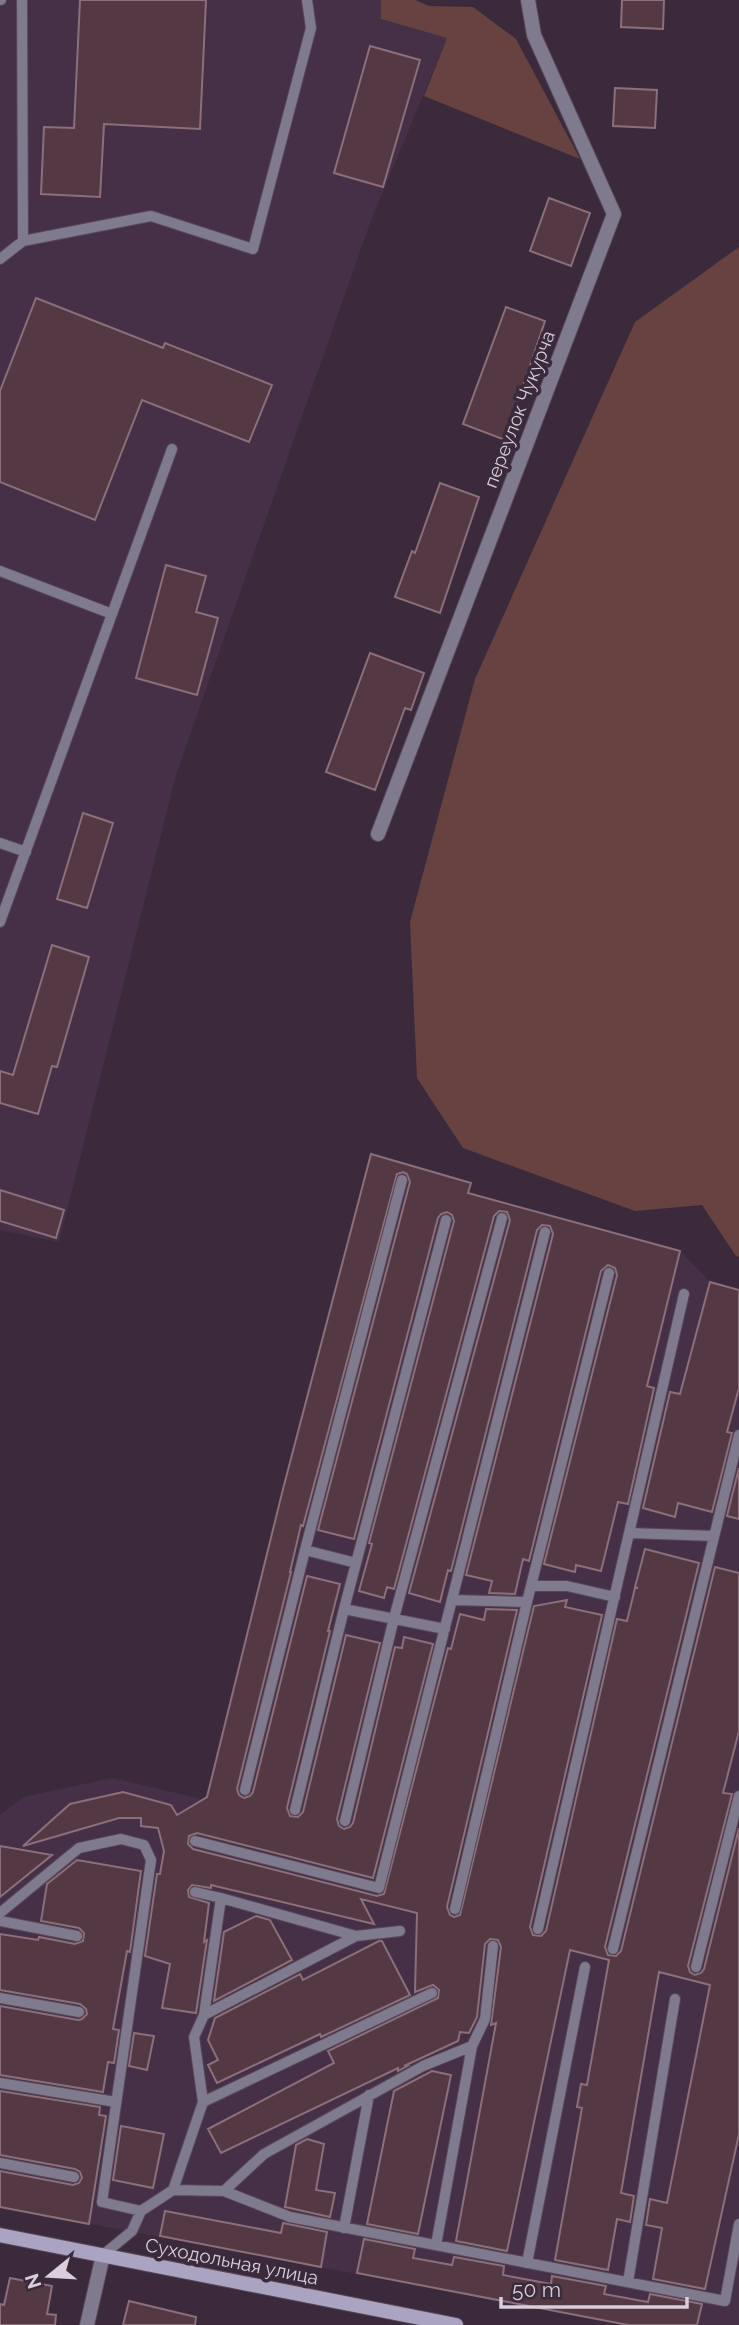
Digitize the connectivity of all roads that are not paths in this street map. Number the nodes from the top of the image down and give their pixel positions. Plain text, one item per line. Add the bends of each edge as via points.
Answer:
1 (22, 0) edge
2 (307, 0) edge
3 (528, 0) edge
4 (23, 241) junction
5 (0, 260) edge
6 (172, 449) dead end
7 (0, 571) edge
8 (111, 614) junction
9 (378, 834) dead end
10 (0, 843) edge
11 (26, 852) junction
12 (0, 922) edge
13 (402, 1180) dead end
14 (502, 1218) dead end
15 (446, 1220) dead end
16 (545, 1232) dead end
17 (609, 1273) dead end
18 (684, 1294) dead end
19 (739, 1435) edge
20 (733, 1485) edge
21 (629, 1533) junction
22 (714, 1536) junction
23 (305, 1550) junction
24 (356, 1563) junction
25 (531, 1586) junction
26 (615, 1597) junction
27 (452, 1600) junction
28 (527, 1602) junction
29 (344, 1609) junction
30 (394, 1618) junction
31 (445, 1629) junction
32 (245, 1790) dead end
33 (739, 1796) edge
34 (295, 1810) dead end
35 (345, 1821) dead end
36 (195, 1841) dead end
37 (195, 1892) dead end
38 (221, 1898) junction
39 (455, 1909) dead end
40 (0, 1913) edge
41 (0, 1922) edge
42 (538, 1929) dead end
43 (401, 1931) dead end
44 (78, 1936) dead end
45 (356, 1936) junction
46 (492, 1946) dead end
47 (613, 1949) dead end
48 (585, 1967) dead end
49 (696, 1967) dead end
50 (432, 1993) dead end
51 (0, 1998) edge
52 (675, 1999) dead end
53 (79, 2012) dead end
54 (204, 2015) junction
55 (472, 2046) junction
56 (0, 2083) edge
57 (369, 2095) junction
58 (116, 2102) junction
59 (203, 2102) junction
60 (0, 2163) edge
61 (74, 2177) dead end
62 (173, 2190) junction
63 (224, 2191) junction
64 (141, 2211) junction
65 (739, 2224) edge
66 (344, 2228) junction
67 (0, 2235) edge
68 (436, 2245) junction
69 (103, 2255) junction
70 (527, 2263) junction
71 (628, 2282) junction
72 (87, 2325) edge
73 (456, 2325) edge

1 - 4 lane
2 - 4 lane via 311,28 253,249 151,216
3 - 9 street, переулок Чукурча via 534,35 614,214
4 - 5 lane
6 - 8 lane
7 - 8 lane
8 - 11 lane
10 - 11 lane
11 - 12 lane
13 - 23 lane
14 - 30 lane
15 - 24 lane
16 - 27 lane
17 - 25 lane
18 - 21 lane
19 - 20 lane
20 - 22 lane
21 - 22 lane
21 - 26 lane
22 - 47 lane
23 - 24 lane
23 - 32 lane
24 - 29 lane
25 - 26 lane via 567,1586
25 - 28 lane
26 - 42 lane
27 - 28 lane
27 - 31 lane
28 - 39 lane
29 - 30 lane
29 - 34 lane
30 - 31 lane
30 - 35 lane
31 - 36 lane via 379,1888
33 - 49 lane
37 - 38 lane
38 - 45 lane
38 - 54 lane
40 - 58 lane via 79,1848 121,1839 144,1845 152,1860
41 - 44 lane
43 - 45 lane
45 - 54 lane
46 - 55 lane via 485,2019
48 - 70 lane
50 - 59 lane
51 - 53 lane
52 - 71 lane
54 - 59 lane via 194,2037
55 - 57 lane
55 - 68 lane
56 - 58 lane
57 - 63 lane via 264,2154
57 - 66 lane
58 - 64 lane via 102,2202
59 - 62 lane
60 - 61 lane
62 - 63 lane
62 - 64 lane
63 - 66 lane via 290,2217
64 - 69 lane via 132,2231
65 - 71 lane via 725,2301
66 - 68 lane
67 - 69 street, Суходольная улица
68 - 70 lane
69 - 72 street
69 - 73 street, Суходольная улица
70 - 71 lane

